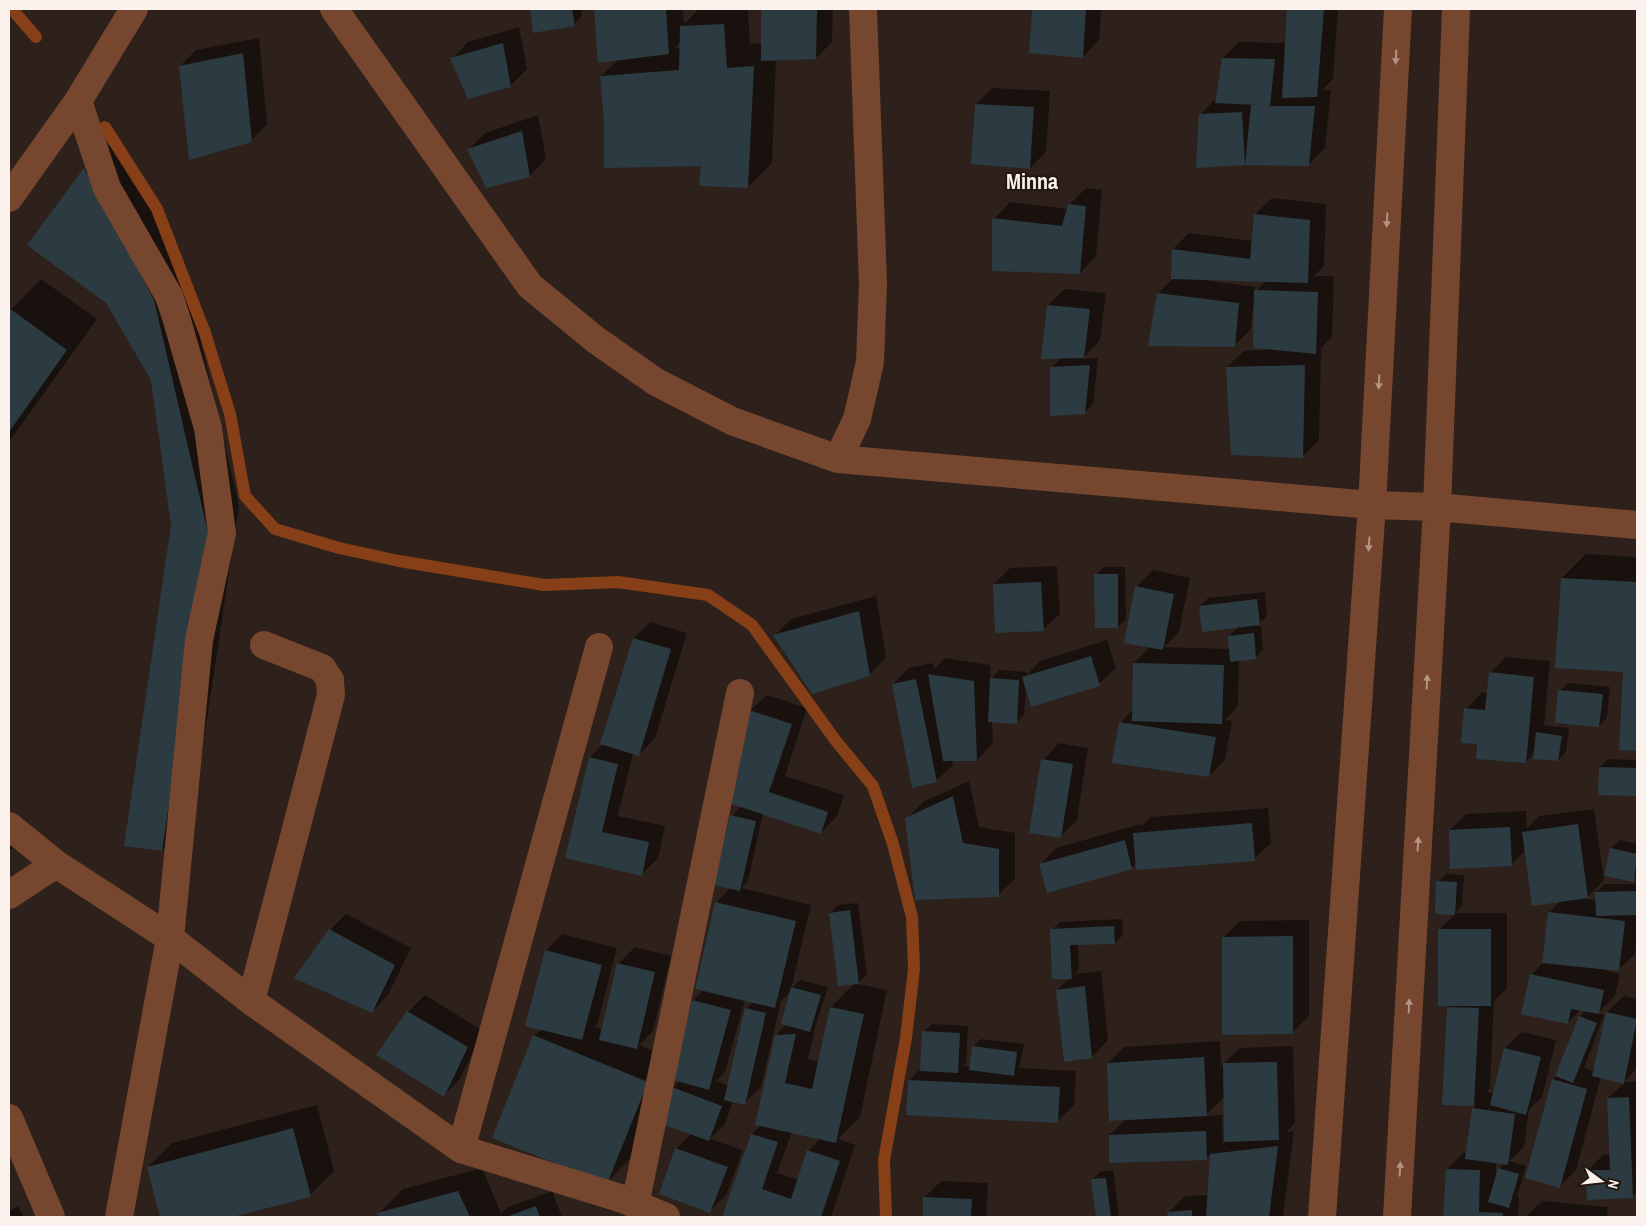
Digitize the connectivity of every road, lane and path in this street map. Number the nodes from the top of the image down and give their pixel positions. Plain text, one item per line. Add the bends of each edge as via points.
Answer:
1 (134, 9) edge
2 (334, 9) edge
3 (863, 9) edge
4 (1398, 9) edge
5 (1456, 9) edge
6 (78, 101) junction
7 (9, 198) edge
8 (838, 459) junction
9 (1372, 505) junction
10 (1437, 507) junction
11 (1637, 525) edge
12 (264, 645) dead end
13 (598, 647) dead end
14 (740, 693) dead end
15 (9, 826) edge
16 (56, 864) junction
17 (9, 895) edge
18 (170, 938) junction
19 (251, 1001) junction
20 (9, 1118) edge
21 (461, 1149) junction
22 (628, 1207) edge
23 (51, 1217) edge
24 (119, 1217) edge
25 (666, 1217) edge
26 (1322, 1217) edge
27 (1397, 1217) edge

1 - 6 street
2 - 8 street via 530,286 596,340 656,382 732,421
3 - 8 street via 873,284 870,362 857,419
4 -> 9 street
5 - 10 street
6 - 7 street
6 - 18 street via 107,188 168,296 176,317 208,428 222,533 200,640
8 - 9 street
9 - 10 street
9 -> 26 street
10 - 11 street
27 -> 10 street
12 - 19 street via 322,668 330,680 331,695
13 - 21 street
14 - 22 street
15 - 16 street
16 - 17 street
16 - 18 street
18 - 19 street
18 - 24 street
19 - 21 street
20 - 23 street
21 - 22 street
22 - 25 street

